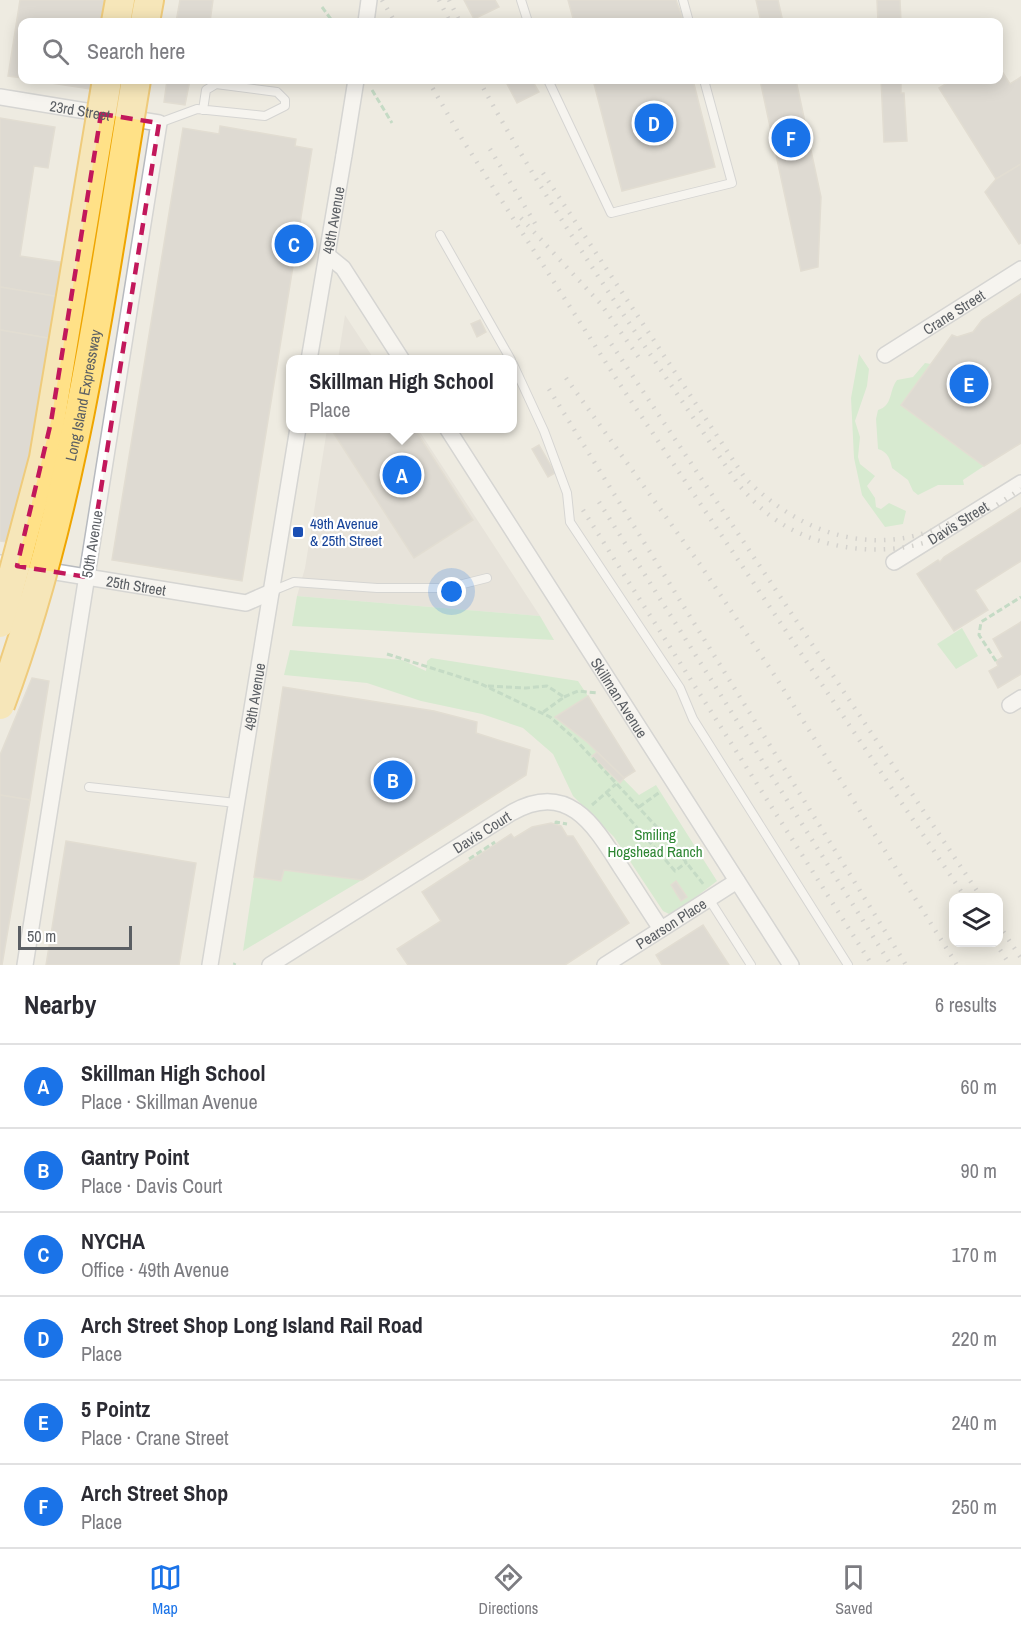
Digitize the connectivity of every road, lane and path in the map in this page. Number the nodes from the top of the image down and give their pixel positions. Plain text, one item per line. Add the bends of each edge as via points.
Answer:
1 (120, 0) edge
2 (149, 0) edge
3 (369, 0) edge
4 (521, 0) edge
5 (683, 0) edge
6 (322, 7) dead end
7 (117, 18) edge
8 (146, 18) edge
9 (330, 18) edge
10 (367, 18) edge
11 (527, 18) edge
12 (688, 18) edge
13 (106, 84) edge
14 (135, 84) edge
15 (355, 84) edge
16 (550, 84) edge
17 (705, 84) edge
18 (372, 90) dead end
19 (0, 97) edge
20 (203, 110) junction
21 (159, 123) junction
22 (392, 123) dead end
23 (440, 235) dead end
24 (327, 255) junction
25 (1021, 268) edge
26 (310, 355) edge
27 (399, 355) edge
28 (508, 355) edge
29 (885, 355) dead end
30 (517, 373) edge
31 (297, 433) edge
32 (450, 433) edge
33 (1021, 483) edge
34 (894, 562) dead end
35 (0, 563) edge
36 (87, 577) junction
37 (487, 578) dead end
38 (271, 592) junction
39 (1021, 597) edge
40 (0, 622) edge
41 (387, 654) dead end
42 (996, 661) dead end
43 (486, 686) junction
44 (597, 693) dead end
45 (564, 697) junction
46 (0, 705) edge
47 (542, 713) junction
48 (616, 783) junction
49 (89, 787) dead end
50 (606, 792) junction
51 (660, 792) dead end
52 (236, 803) junction
53 (639, 807) junction
54 (585, 817) junction
55 (568, 822) dead end
56 (556, 824) dead end
57 (497, 842) dead end
58 (469, 859) dead end
59 (687, 862) junction
60 (737, 880) junction
61 (710, 898) junction
62 (661, 929) junction
63 (25, 965) edge
64 (210, 965) edge
65 (270, 965) edge
66 (605, 965) edge
67 (751, 965) edge
68 (791, 965) edge
69 (848, 965) edge

1 - 7 highway
2 - 8 highway
3 - 10 street
4 - 11 lane
5 - 12 lane
6 - 9 path
13 - 40 highway, Long Island Expressway, bridge via 44,458
14 - 46 highway, Long Island Expressway, bridge via 64,493 33,610
15 - 24 street, 49th Avenue, bridge
16 - 17 lane via 611,213 732,183
18 - 22 path
19 - 21 street, 23rd Street
20 - 20 lane via 265,116 285,106 285,100 277,92 216,84 206,90
20 - 21 lane
21 - 36 street, 50th Avenue
23 - 28 lane
24 - 26 street, 49th Avenue
24 - 27 street via 343,268
25 - 29 street, Crane Street
30 - 69 lane via 567,493 570,522 674,678 693,719
31 - 38 street, 49th Avenue
32 - 60 street, Skillman Avenue
33 - 34 street, Davis Street
35 - 36 street, 25th Street
36 - 38 street, 25th Street via 246,603
36 - 63 street, 50th Avenue
37 - 38 lane via 447,588 294,582
38 - 52 street, 49th Avenue
39 - 42 path via 981,622 979,634
41 - 43 path
43 - 45 path via 547,686
43 - 47 path
44 - 45 path via 578,691
45 - 47 path
47 - 48 path via 574,738
48 - 50 path
48 - 53 path
49 - 52 lane
50 - 54 path
50 - 59 path via 675,871
51 - 53 path
52 - 64 street, 49th Avenue
53 - 59 path
54 - 62 street, Davis Court
54 - 65 street, Davis Court via 559,803 523,807
55 - 56 path
57 - 58 path
59 - 61 path
60 - 61 street, Pearson Place
60 - 68 street, Skillman Avenue
61 - 62 street, Pearson Place
61 - 67 lane
62 - 66 street, Pearson Place

